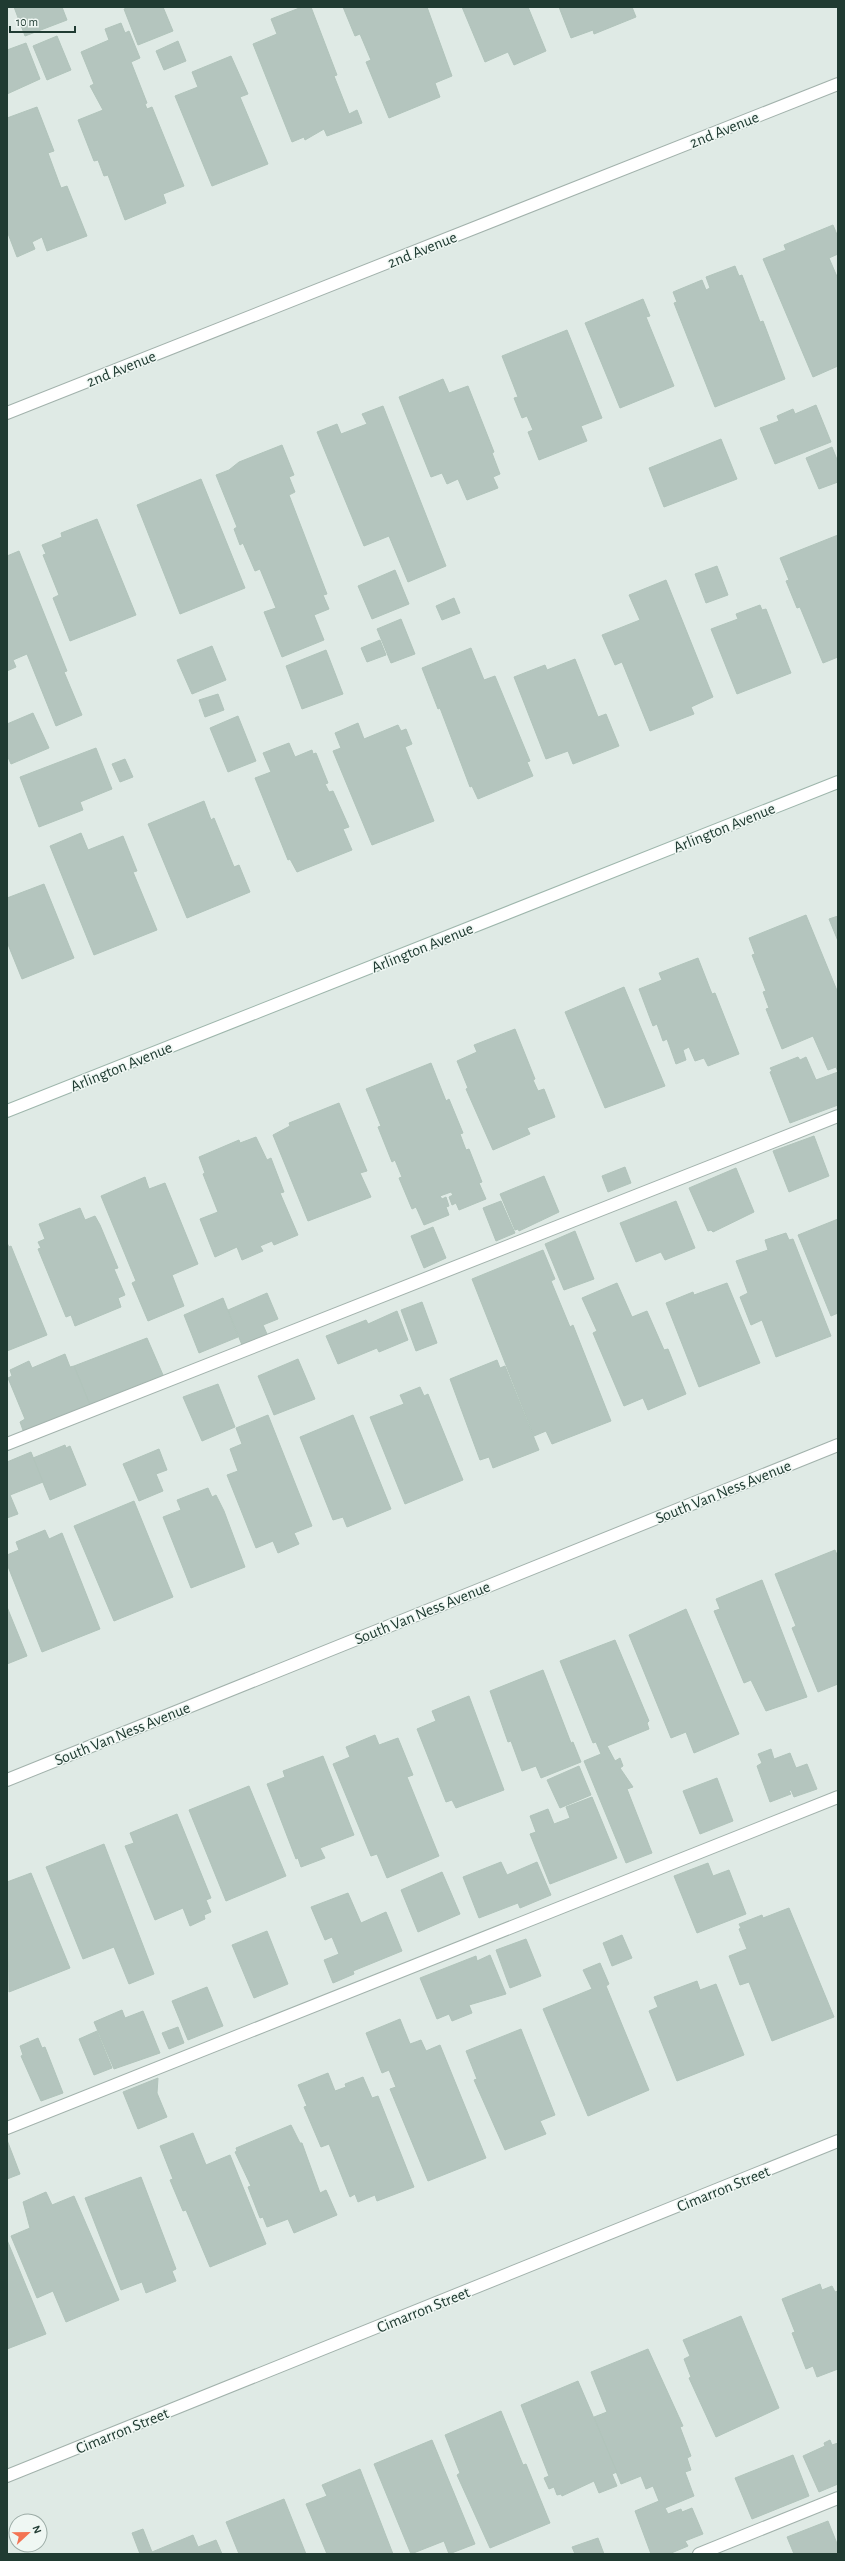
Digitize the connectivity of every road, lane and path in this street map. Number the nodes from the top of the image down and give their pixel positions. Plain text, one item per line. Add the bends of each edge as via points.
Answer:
1 (838, 84) edge
2 (7, 413) edge
3 (838, 782) edge
4 (7, 1111) edge
5 (838, 1116) edge
6 (7, 1444) edge
7 (838, 1445) edge
8 (7, 1780) edge
9 (838, 1797) edge
10 (7, 2128) edge
11 (838, 2141) edge
12 (7, 2476) edge
13 (838, 2498) edge
14 (699, 2554) edge

1 - 2 street, 2nd Avenue
3 - 4 street, Arlington Avenue
5 - 6 street
7 - 8 street, South Van Ness Avenue
9 - 10 street
11 - 12 street, Cimarron Street
13 - 14 street

